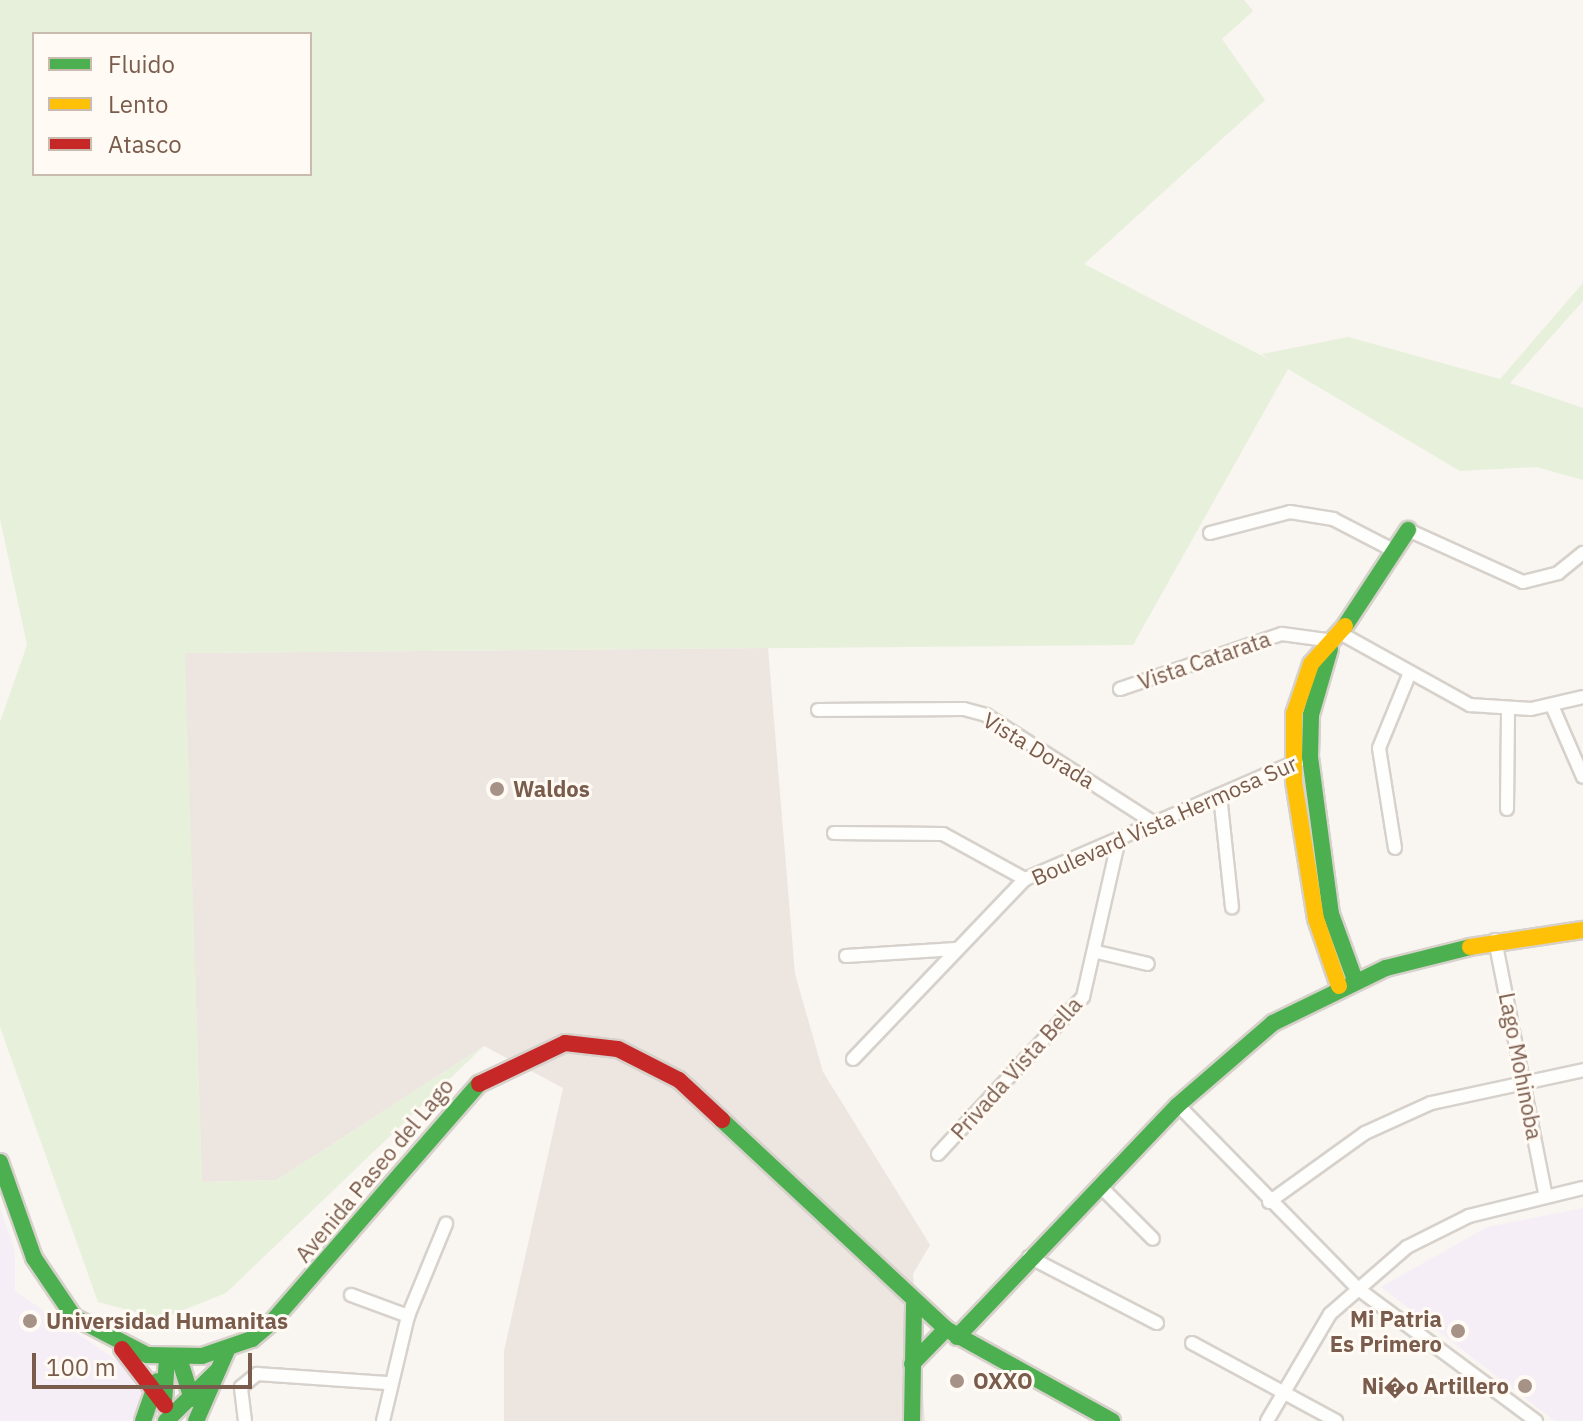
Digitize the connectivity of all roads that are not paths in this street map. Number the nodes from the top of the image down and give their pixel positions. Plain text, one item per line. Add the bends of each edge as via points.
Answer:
1 (1408, 530) joint
2 (1210, 533) dead end
3 (1391, 549) junction
4 (1583, 553) edge
5 (1335, 641) junction
6 (1409, 675) junction
7 (1120, 689) dead end
8 (1583, 697) edge
9 (1508, 708) junction
10 (1553, 708) junction
11 (818, 710) dead end
12 (1310, 757) junction
13 (1292, 763) junction
14 (1583, 777) edge
15 (1220, 795) junction
16 (1507, 809) dead end
17 (1154, 823) junction
18 (834, 833) dead end
19 (1119, 838) junction
20 (1395, 848) dead end
21 (1316, 854) junction
22 (1025, 879) junction
23 (1232, 907) dead end
24 (1583, 930) edge
25 (1495, 940) junction
26 (956, 949) junction
27 (1097, 952) junction
28 (846, 956) dead end
29 (1148, 964) dead end
30 (1355, 980) junction
31 (1339, 986) junction
32 (853, 1059) dead end
33 (1583, 1070) edge
34 (1526, 1077) junction
35 (1178, 1105) junction
36 (938, 1154) dead end
37 (0, 1162) edge
38 (1099, 1185) junction
39 (1583, 1188) edge
40 (1545, 1192) junction
41 (1269, 1202) junction
42 (446, 1224) dead end
43 (1153, 1239) dead end
44 (1029, 1257) junction
45 (1357, 1288) junction
46 (351, 1295) dead end
47 (914, 1304) junction
48 (408, 1316) junction
49 (1157, 1323) dead end
50 (951, 1333) junction
51 (1192, 1343) dead end
52 (118, 1345) junction
53 (227, 1350) junction
54 (173, 1358) junction
55 (912, 1364) junction
56 (218, 1371) junction
57 (158, 1381) junction
58 (387, 1383) junction
59 (1281, 1387) junction
60 (191, 1392) junction
61 (168, 1416) edge
62 (143, 1421) edge
63 (194, 1421) edge
64 (245, 1421) edge
65 (383, 1421) edge
66 (912, 1421) edge
67 (1112, 1421) edge
68 (1267, 1421) edge
69 (1336, 1421) edge
70 (1536, 1421) edge

1 - 3 street
1 - 4 street via 1523,582 1558,573
2 - 3 street via 1290,512 1333,519
3 - 5 street
5 - 6 street
5 - 7 street, Vista Catarata via 1282,634
5 - 12 street via 1311,715
5 - 13 street via 1311,664 1303,684
6 - 9 street via 1470,705
6 - 20 street via 1379,748
8 - 10 street
9 - 10 street
9 - 16 street
10 - 14 street
11 - 17 street, Vista Dorada via 964,709 986,715
12 - 13 street, Boulevard Vista Hermosa Sur
12 - 21 street
13 - 15 street, Boulevard Vista Hermosa Sur
13 - 21 street
15 - 17 street, Boulevard Vista Hermosa Sur
15 - 23 street
17 - 19 street, Boulevard Vista Hermosa Sur
18 - 22 street via 943,834
19 - 22 street, Boulevard Vista Hermosa Sur
19 - 27 street, Privada Vista Bella
21 - 30 street
21 - 31 street via 1316,919
22 - 26 street, Boulevard Vista Hermosa Sur
24 - 25 street
25 - 30 street
25 - 34 street, Lago Mohinoba
26 - 28 street
26 - 32 street, Boulevard Vista Hermosa Sur
27 - 29 street
27 - 36 street, Privada Vista Bella via 1074,1010
30 - 31 street
31 - 35 street via 1273,1023
33 - 34 street
34 - 40 street, Lago Mohinoba
34 - 41 street via 1431,1103 1365,1133
35 - 38 street
35 - 41 street
37 - 52 street, Avenida Paseo del Lago via 47,1282 74,1317
38 - 43 street
38 - 44 street
39 - 40 street
40 - 45 street via 1441,1228
41 - 45 street
42 - 48 street
44 - 49 street
44 - 50 street
45 - 59 street via 1330,1314
45 - 70 street
46 - 48 street
47 - 50 street, Avenida Paseo del Lago
47 - 53 street, Avenida Paseo del Lago via 679,1080 618,1049 565,1043 504,1065 466,1092 271,1323
47 - 55 street
48 - 58 street
50 - 55 street
50 - 67 street, Avenida Paseo del Lago
51 - 59 street
52 - 54 street, Avenida Paseo del Lago
52 - 57 street
53 - 54 street, Avenida Paseo del Lago
53 - 56 street
54 - 57 street
54 - 60 street
55 - 66 street
56 - 60 street
56 - 63 street
57 - 61 street
57 - 62 street
58 - 64 street via 257,1374 241,1387
58 - 65 street
59 - 68 street
59 - 69 street
60 - 61 street
60 - 63 street

